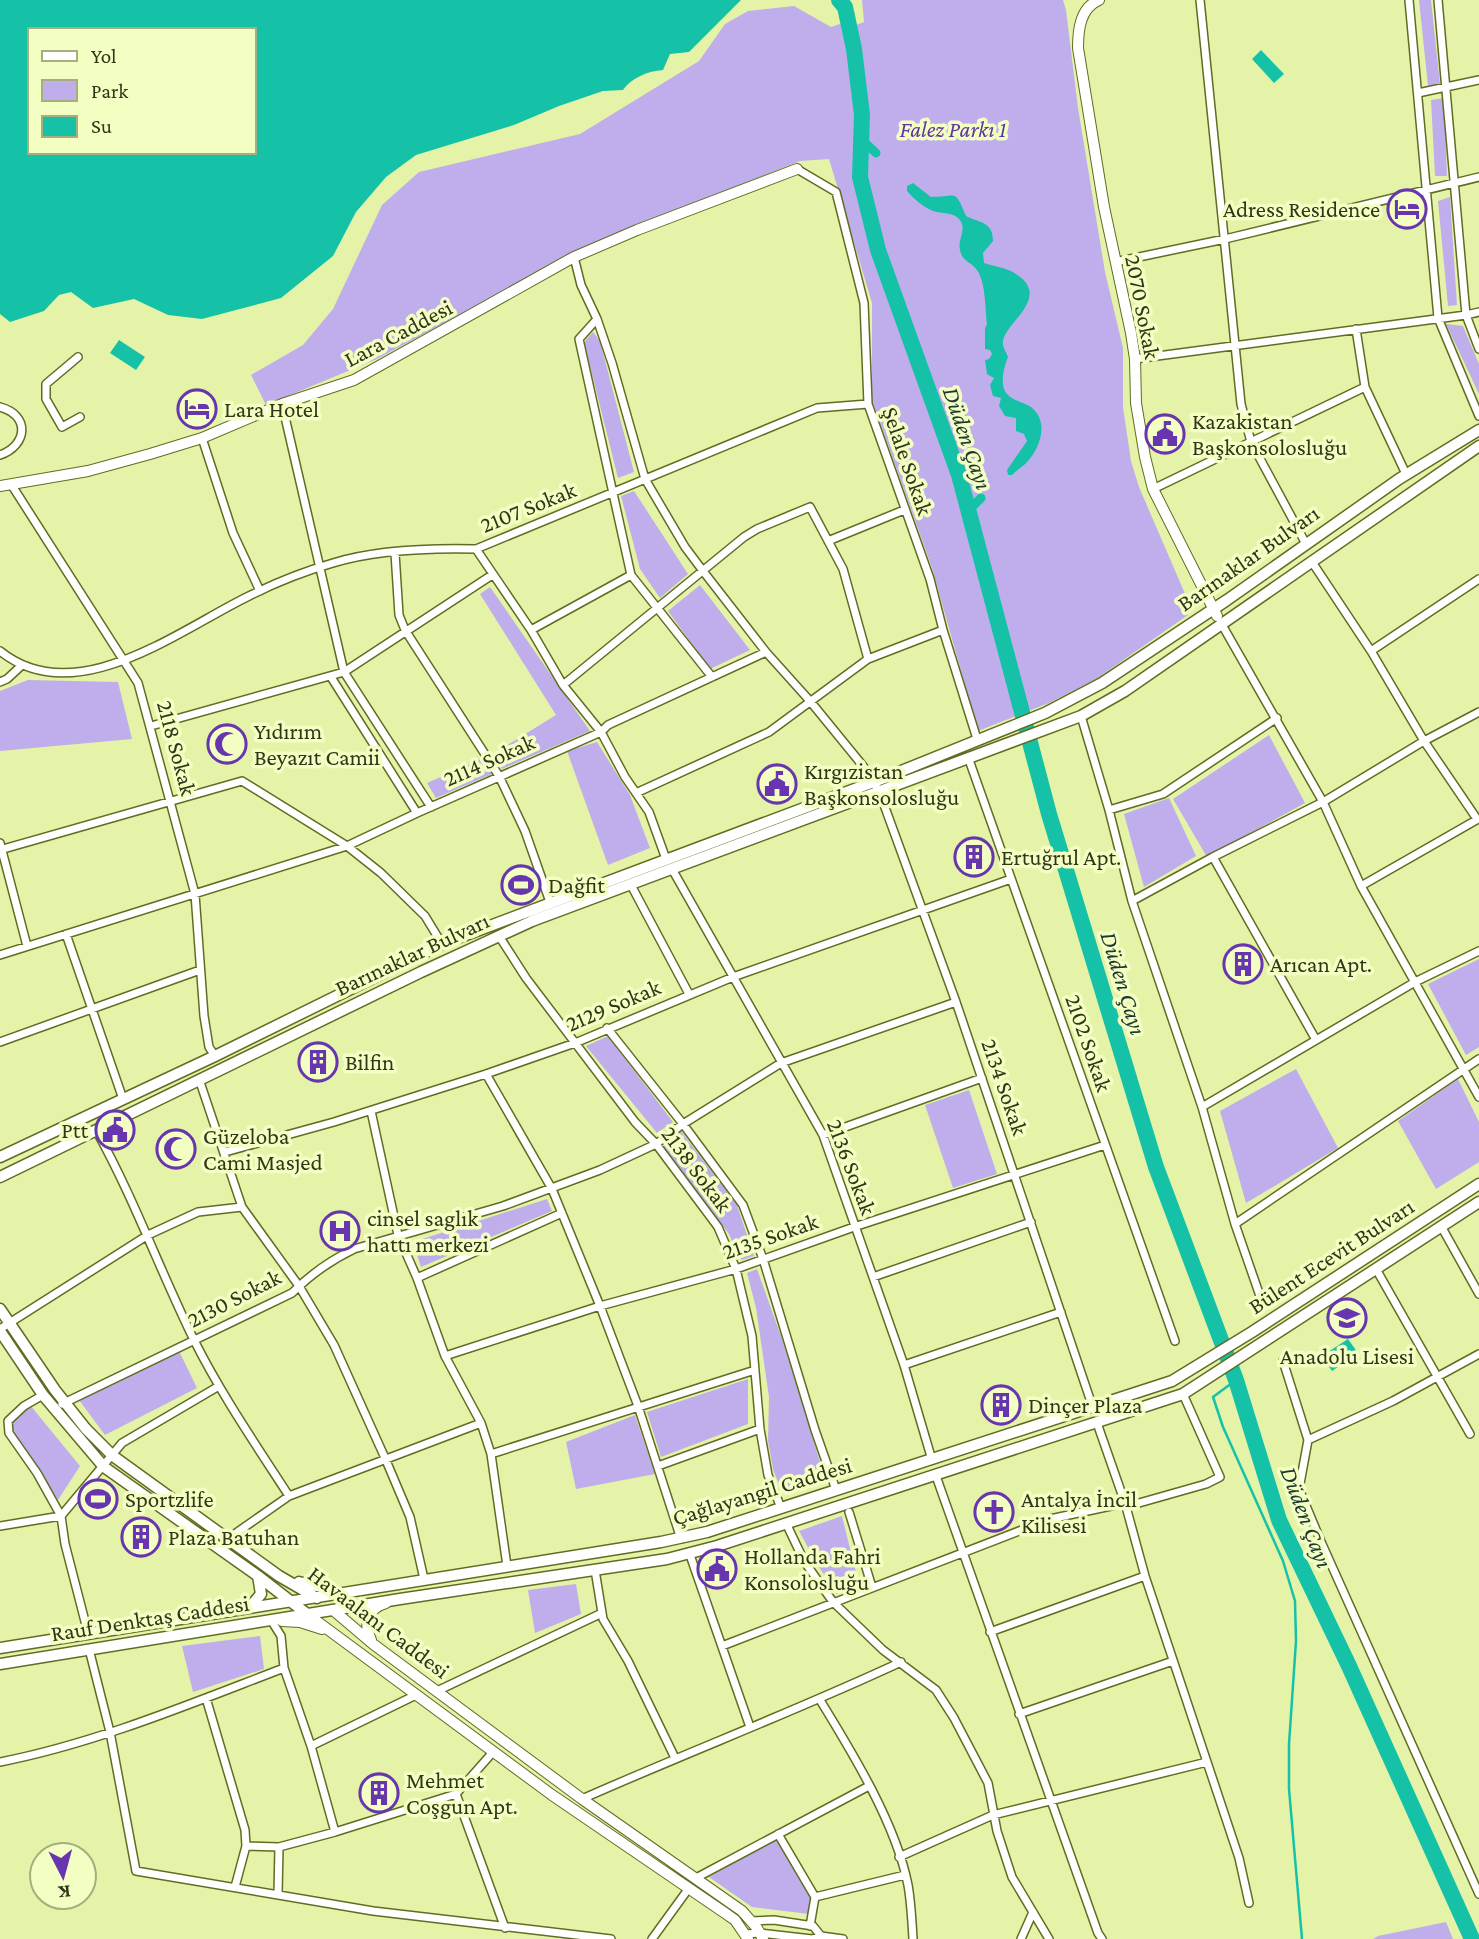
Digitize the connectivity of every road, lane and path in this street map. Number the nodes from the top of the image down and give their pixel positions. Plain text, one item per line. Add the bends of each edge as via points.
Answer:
1 (1099, 0) edge
2 (1200, 0) edge
3 (1409, 0) edge
4 (1438, 0) edge
5 (1479, 80) edge
6 (1447, 88) junction
7 (1418, 93) junction
8 (797, 169) joint
9 (1479, 177) edge
10 (1455, 184) junction
11 (1426, 189) junction
12 (1225, 239) junction
13 (574, 257) junction
14 (1115, 262) junction
15 (1479, 312) edge
16 (1466, 315) junction
17 (1438, 318) junction
18 (597, 319) junction
19 (1356, 329) junction
20 (1235, 345) junction
21 (1479, 349) edge
22 (78, 357) dead end
23 (1135, 359) junction
24 (1365, 387) junction
25 (282, 404) junction
26 (868, 404) junction
27 (0, 407) edge
28 (1479, 416) edge
29 (80, 417) dead end
30 (1479, 430) edge
31 (202, 438) junction
32 (1251, 442) junction
33 (1479, 446) edge
34 (0, 455) edge
35 (1406, 474) junction
36 (645, 479) junction
37 (5, 485) edge
38 (1153, 489) junction
39 (615, 493) junction
40 (904, 510) junction
41 (828, 541) junction
42 (1306, 544) junction
43 (476, 549) junction
44 (395, 553) junction
45 (1312, 562) junction
46 (321, 567) junction
47 (703, 571) junction
48 (492, 575) junction
49 (631, 575) junction
50 (1479, 579) edge
51 (260, 591) junction
52 (656, 608) junction
53 (1217, 616) junction
54 (405, 630) junction
55 (531, 630) junction
56 (943, 630) junction
57 (0, 651) edge
58 (766, 652) junction
59 (1371, 652) junction
60 (868, 659) junction
61 (124, 662) junction
62 (21, 666) junction
63 (344, 672) junction
64 (331, 677) junction
65 (712, 677) junction
66 (0, 682) edge
67 (563, 685) junction
68 (810, 701) junction
69 (1479, 712) edge
70 (1081, 716) junction
71 (1277, 718) junction
72 (151, 726) junction
73 (601, 732) junction
74 (977, 739) junction
75 (1424, 741) junction
76 (968, 757) junction
77 (499, 776) junction
78 (876, 786) junction
79 (636, 793) junction
80 (171, 801) junction
81 (1323, 802) junction
82 (432, 807) junction
83 (1109, 810) junction
84 (417, 813) junction
85 (1478, 819) edge
86 (347, 846) junction
87 (0, 848) edge
88 (1213, 857) junction
89 (669, 864) junction
90 (1011, 879) junction
91 (631, 885) junction
92 (1361, 886) junction
93 (195, 894) junction
94 (1132, 901) junction
95 (550, 902) junction
96 (923, 909) junction
97 (66, 934) junction
98 (499, 936) junction
99 (442, 944) junction
100 (27, 946) junction
101 (1479, 951) edge
102 (0, 955) edge
103 (200, 970) junction
104 (733, 977) junction
105 (1415, 982) junction
106 (690, 994) junction
107 (956, 1002) junction
108 (91, 1009) junction
109 (607, 1028) junction
110 (1316, 1040) junction
111 (0, 1042) edge
112 (575, 1043) junction
113 (215, 1056) junction
114 (1479, 1059) edge
115 (781, 1063) junction
116 (1462, 1070) junction
117 (486, 1074) junction
118 (199, 1079) junction
119 (982, 1079) junction
120 (1479, 1097) edge
121 (123, 1099) junction
122 (1202, 1107) junction
123 (371, 1111) junction
124 (683, 1124) junction
125 (96, 1130) junction
126 (823, 1135) junction
127 (656, 1144) junction
128 (1105, 1145) junction
129 (225, 1152) junction
130 (0, 1157) edge
131 (1014, 1174) junction
132 (0, 1177) edge
133 (1479, 1184) edge
134 (552, 1189) junction
135 (1479, 1202) edge
136 (242, 1207) junction
137 (562, 1213) junction
138 (1031, 1222) junction
139 (1234, 1224) junction
140 (1441, 1226) junction
141 (854, 1227) junction
142 (148, 1235) junction
143 (398, 1235) junction
144 (763, 1259) junction
145 (736, 1269) junction
146 (1376, 1269) junction
147 (417, 1278) junction
148 (873, 1278) junction
149 (299, 1286) junction
150 (1479, 1294) edge
151 (1260, 1296) dead end
152 (600, 1306) junction
153 (0, 1309) edge
154 (1060, 1312) junction
155 (3, 1328) edge
156 (194, 1339) junction
157 (1175, 1341) dead end
158 (1479, 1354) edge
159 (445, 1356) junction
160 (1283, 1361) dead end
161 (1205, 1363) joint
162 (904, 1365) junction
163 (755, 1370) junction
164 (1438, 1377) junction
165 (1210, 1378) joint
166 (219, 1386) junction
167 (1183, 1394) junction
168 (43, 1395) junction
169 (65, 1402) junction
170 (638, 1406) junction
171 (1093, 1408) junction
172 (54, 1409) junction
173 (481, 1423) junction
174 (1097, 1423) junction
175 (760, 1429) junction
176 (1470, 1434) dead end
177 (1308, 1440) junction
178 (491, 1454) junction
179 (113, 1456) junction
180 (385, 1458) junction
181 (932, 1460) junction
182 (659, 1466) junction
183 (104, 1467) junction
184 (936, 1476) junction
185 (836, 1490) junction
186 (289, 1496) junction
187 (1125, 1503) junction
188 (781, 1508) junction
189 (849, 1512) dead end
190 (61, 1516) junction
191 (786, 1523) junction
192 (0, 1526) edge
193 (681, 1539) junction
194 (230, 1541) junction
195 (963, 1553) junction
196 (691, 1555) junction
197 (507, 1566) junction
198 (595, 1570) junction
199 (258, 1576) junction
200 (279, 1576) junction
201 (1145, 1576) junction
202 (424, 1579) junction
203 (872, 1587) junction
204 (345, 1592) junction
205 (314, 1597) junction
206 (400, 1599) junction
207 (291, 1600) junction
208 (833, 1602) junction
209 (250, 1607) junction
210 (333, 1610) junction
211 (602, 1613) junction
212 (307, 1614) junction
213 (268, 1621) junction
214 (330, 1632) junction
215 (990, 1632) junction
216 (88, 1633) junction
217 (373, 1644) junction
218 (722, 1646) junction
219 (0, 1648) edge
220 (89, 1649) junction
221 (1173, 1661) junction
222 (901, 1662) junction
223 (0, 1664) edge
224 (285, 1668) junction
225 (437, 1692) junction
226 (416, 1695) junction
227 (206, 1698) junction
228 (820, 1700) junction
229 (1019, 1714) junction
230 (750, 1727) junction
231 (110, 1732) junction
232 (311, 1746) junction
233 (493, 1752) junction
234 (675, 1758) junction
235 (0, 1762) edge
236 (1207, 1762) junction
237 (869, 1786) junction
238 (456, 1794) junction
239 (582, 1799) junction
240 (1049, 1800) junction
241 (993, 1815) junction
242 (335, 1832) junction
243 (778, 1834) junction
244 (246, 1846) junction
245 (279, 1847) junction
246 (899, 1857) junction
247 (905, 1875) junction
248 (696, 1878) junction
249 (235, 1887) junction
250 (689, 1888) junction
251 (278, 1894) junction
252 (1479, 1894) edge
253 (816, 1897) junction
254 (1249, 1903) dead end
255 (1033, 1912) junction
256 (751, 1921) junction
257 (737, 1923) junction
258 (810, 1926) junction
259 (505, 1928) junction
260 (761, 1936) edge
261 (821, 1936) junction
262 (746, 1937) edge
263 (606, 1939) edge
264 (652, 1939) edge
265 (843, 1939) edge
266 (913, 1939) edge
267 (1021, 1939) edge
268 (1049, 1939) edge
269 (1102, 1939) edge

1 - 14 street, 2070 Sokak via 1091,3 1078,26 1078,48
2 - 12 street
3 - 7 street
4 - 6 street
5 - 6 street
6 - 7 street
6 - 10 street
7 - 11 street
8 - 13 street, Lara Caddesi
8 - 26 street, Şelale Sokak via 836,192 864,303
9 - 10 street
10 - 11 street
10 - 16 street
11 - 12 street
11 - 17 street
12 - 14 street
12 - 20 street
13 - 18 street, 2134 Sokak
13 - 25 street, Lara Caddesi via 354,380
14 - 23 street, 2070 Sokak
15 - 16 street
16 - 17 street
16 - 21 street
17 - 19 street
17 - 28 street
18 - 36 street, 2134 Sokak
18 - 39 street via 579,339
19 - 20 street
19 - 24 street
20 - 23 street
20 - 32 street via 1241,404
22 - 29 street via 46,384 46,399 62,427
23 - 38 street, 2070 Sokak via 1136,403
24 - 32 street
24 - 35 street
25 - 31 street, Lara Caddesi
25 - 46 street, 2114 Sokak
26 - 36 street, 2107 Sokak via 817,408
26 - 40 street, Şelale Sokak
27 - 34 street via 12,410 22,435 16,447
30 - 35 main road, Barınaklar Bulvarı
31 - 37 street, Lara Caddesi via 88,471
31 - 51 street via 233,533
32 - 38 street
32 - 42 street
33 - 45 main road, Barınaklar Bulvarı
35 - 42 main road, Barınaklar Bulvarı
36 - 39 street, 2107 Sokak
36 - 47 street, 2134 Sokak
37 - 61 street, 2118 Sokak
38 - 53 street, 2070 Sokak
39 - 43 street, 2107 Sokak
39 - 49 street
40 - 41 street
40 - 56 street, Şelale Sokak
41 - 47 street via 810,507 757,529
41 - 60 street via 843,569
42 - 53 main road, Barınaklar Bulvarı
43 - 44 street, 2107 Sokak
43 - 48 street, 2136 Sokak
44 - 46 street, 2107 Sokak
44 - 54 street
45 - 53 main road, Barınaklar Bulvarı
45 - 59 street
46 - 51 street, 2107 Sokak
46 - 63 street, 2114 Sokak
47 - 52 street
47 - 58 street, 2134 Sokak
48 - 54 street
48 - 55 street, 2136 Sokak
49 - 52 street
49 - 55 street
50 - 59 street
51 - 61 street, 2107 Sokak
52 - 65 street
52 - 67 street
53 - 70 main road, Barınaklar Bulvarı via 1125,691
53 - 71 street
53 - 74 main road, Barınaklar Bulvarı via 1102,683 1037,716
54 - 63 street
54 - 77 street
55 - 67 street, 2136 Sokak
56 - 60 street
56 - 74 street, Şelale Sokak
57 - 62 street
58 - 65 street, 2114 Sokak
58 - 68 street, 2134 Sokak
59 - 75 street
60 - 68 street
61 - 62 street, 2107 Sokak via 81,672
61 - 72 street, 2118 Sokak via 138,683
62 - 66 street
63 - 64 street
63 - 82 street, 2114 Sokak
64 - 72 street
64 - 84 street
65 - 73 street, 2114 Sokak
67 - 73 street, 2136 Sokak
68 - 78 street, 2134 Sokak
68 - 79 street via 769,733
69 - 75 street
70 - 76 main road, Barınaklar Bulvarı
70 - 83 street
71 - 81 street
71 - 83 street via 1163,794
72 - 80 street, 2118 Sokak
73 - 77 street, 2114 Sokak
73 - 79 street, 2136 Sokak
74 - 78 main road, Barınaklar Bulvarı
75 - 81 street
75 - 85 street
76 - 78 main road, Barınaklar Bulvarı
76 - 90 street, 2102 Sokak
77 - 82 street, 2114 Sokak
77 - 95 street
78 - 89 main road, Barınaklar Bulvarı
78 - 96 street, 2134 Sokak
79 - 89 street, 2136 Sokak via 649,812
80 - 86 street via 242,781
80 - 87 street
80 - 93 street, 2118 Sokak
81 - 88 street
81 - 92 street
82 - 84 street
83 - 94 street
84 - 86 street
85 - 92 street
86 - 93 street
86 - 99 street via 425,916
87 - 100 street
88 - 94 street
88 - 110 street
89 - 91 main road, Barınaklar Bulvarı
89 - 95 main road, Barınaklar Bulvarı
89 - 104 street, 2136 Sokak
90 - 96 street, 2129 Sokak
90 - 128 street, 2102 Sokak
91 - 98 main road, Barınaklar Bulvarı
91 - 106 street
92 - 105 street
93 - 97 street
93 - 103 street, 2118 Sokak
94 - 122 street
95 - 99 main road, Barınaklar Bulvarı
96 - 104 street, 2129 Sokak
96 - 107 street, 2134 Sokak
97 - 100 street
97 - 108 street
98 - 112 street, 2138 Sokak
98 - 118 main road, Barınaklar Bulvarı
99 - 113 main road, Barınaklar Bulvarı
100 - 102 street
101 - 105 street
103 - 108 street
103 - 113 street, 2118 Sokak via 209,1047
104 - 106 street, 2129 Sokak
104 - 115 street, 2136 Sokak
105 - 110 street
105 - 116 street
106 - 109 street, 2129 Sokak
107 - 115 street, 2130 Sokak
107 - 119 street, 2134 Sokak
108 - 111 street
108 - 121 street
109 - 112 street, 2129 Sokak
109 - 124 street
110 - 122 street
112 - 117 street, 2129 Sokak
112 - 127 street, 2138 Sokak
113 - 121 main road, Barınaklar Bulvarı
114 - 116 street
115 - 124 street, 2130 Sokak
115 - 126 street, 2136 Sokak
116 - 120 street
116 - 139 street
117 - 123 street, 2129 Sokak
117 - 134 street
118 - 125 main road, Barınaklar Bulvarı
118 - 129 street
119 - 126 street
119 - 131 street, 2134 Sokak
121 - 130 main road, Barınaklar Bulvarı
122 - 139 street
123 - 129 street, 2129 Sokak
123 - 143 street
124 - 127 street, 2130 Sokak
124 - 144 street via 743,1205
125 - 132 main road, Barınaklar Bulvarı
125 - 142 street
126 - 141 street, 2136 Sokak
127 - 134 street, 2130 Sokak
127 - 145 street, 2138 Sokak via 718,1227
128 - 131 street, 2135 Sokak
128 - 157 street, 2102 Sokak
129 - 136 street
131 - 138 street, 2134 Sokak
131 - 141 street, 2135 Sokak
133 - 161 main road, Bülent Ecevit Bulvarı
134 - 137 street
134 - 143 street, 2130 Sokak
135 - 140 main road, Bülent Ecevit Bulvarı
136 - 142 street via 198,1212
136 - 149 street
137 - 147 street
137 - 152 street
138 - 148 street
138 - 154 street, 2134 Sokak
139 - 151 street
140 - 146 main road, Bülent Ecevit Bulvarı
140 - 150 street
141 - 144 street, 2135 Sokak
141 - 148 street, 2136 Sokak
142 - 155 street
142 - 156 street
143 - 147 street
143 - 149 street, 2130 Sokak via 332,1259
144 - 145 street, 2135 Sokak
144 - 185 street
145 - 152 street, 2135 Sokak
145 - 163 street, 2138 Sokak
146 - 164 street
146 - 165 main road, Bülent Ecevit Bulvarı
147 - 159 street
148 - 162 street, 2136 Sokak
149 - 156 street, 2130 Sokak
149 - 180 street via 334,1345
152 - 159 street, 2135 Sokak
152 - 170 street
153 - 155 main road, Havaalanı Caddesi
154 - 162 street
154 - 171 street, 2134 Sokak
155 - 168 main road, Havaalanı Caddesi
155 - 169 main road, Havaalanı Caddesi
156 - 166 street
156 - 169 street, 2130 Sokak
158 - 164 street
159 - 173 street
160 - 177 street
161 - 171 main road, Çağlayangil Caddesi via 1172,1381
162 - 181 street, 2136 Sokak
163 - 170 street
163 - 175 street, 2138 Sokak
164 - 176 street
164 - 177 street
165 - 167 main road, Çağlayangil Caddesi
166 - 179 street via 122,1443
166 - 186 street
167 - 174 main road, Çağlayangil Caddesi
167 - 187 street via 1220,1477 1139,1503
168 - 172 main road, Havaalanı Caddesi
168 - 190 street via 8,1420 9,1433
169 - 172 street, 2130 Sokak
169 - 179 main road, Havaalanı Caddesi
170 - 178 street
170 - 182 street
171 - 181 main road, Çağlayangil Caddesi
172 - 183 main road, Havaalanı Caddesi
173 - 178 street
173 - 180 street
174 - 184 main road, Çağlayangil Caddesi
174 - 187 street
175 - 182 street
175 - 188 street, 2138 Sokak via 768,1475
177 - 252 street via 1299,1489
178 - 197 street
179 - 183 street
179 - 194 main road, Havaalanı Caddesi
180 - 186 street
180 - 202 street via 410,1517
181 - 185 main road, Çağlayangil Caddesi
182 - 193 street
183 - 190 street
183 - 199 main road, Havaalanı Caddesi
184 - 191 main road, Çağlayangil Caddesi
184 - 195 street
185 - 188 main road, Çağlayangil Caddesi
186 - 194 street
187 - 195 street via 1050,1519
187 - 201 street
188 - 193 main road, Çağlayangil Caddesi
189 - 203 street
190 - 192 street
190 - 216 street
191 - 196 main road, Çağlayangil Caddesi
191 - 208 street via 804,1561
193 - 197 main road, Çağlayangil Caddesi
194 - 200 main road, Havaalanı Caddesi
195 - 203 street
195 - 215 street
196 - 198 main road, Çağlayangil Caddesi
196 - 218 street
197 - 202 main road, Çağlayangil Caddesi
198 - 206 main road, Çağlayangil Caddesi
198 - 211 street
199 - 207 main road, Havaalanı Caddesi
199 - 209 main road via 261,1594
200 - 204 main road
200 - 205 main road, Havaalanı Caddesi
201 - 215 street
201 - 221 street
202 - 204 main road, Çağlayangil Caddesi
203 - 208 street
204 - 205 main road, Çağlayangil Caddesi
205 - 207 main road
205 - 210 main road, Havaalanı Caddesi
206 - 210 main road, Çağlayangil Caddesi
206 - 217 street via 376,1606 369,1616 366,1625
207 - 209 main road, Rauf Denktaş Caddesi
207 - 212 main road, Havaalanı Caddesi
208 - 218 street
208 - 222 street
209 - 216 main road, Rauf Denktaş Caddesi
210 - 212 main road, Rauf Denktaş Caddesi
210 - 217 street, Havaalanı Caddesi
211 - 225 street
211 - 234 street
212 - 213 main road, Rauf Denktaş Caddesi
212 - 214 street, Havaalanı Caddesi
213 - 214 street via 300,1622
213 - 220 main road, Rauf Denktaş Caddesi
213 - 224 street via 281,1636
214 - 226 street, Havaalanı Caddesi
215 - 229 street
216 - 219 main road, Rauf Denktaş Caddesi
217 - 225 street, Havaalanı Caddesi
218 - 230 street
220 - 223 main road, Rauf Denktaş Caddesi
220 - 231 street
221 - 229 street
221 - 236 street
222 - 228 street
222 - 241 street via 936,1690 954,1718 988,1783
224 - 227 street
224 - 232 street
225 - 239 street, Havaalanı Caddesi
226 - 232 street
226 - 233 street, Havaalanı Caddesi
227 - 231 street
227 - 244 street
228 - 230 street
228 - 237 street
229 - 240 street
230 - 234 street
231 - 235 street
231 - 249 street via 136,1871
232 - 242 street
233 - 238 street
233 - 250 street, Havaalanı Caddesi
234 - 239 street
236 - 240 street
236 - 254 street
237 - 243 street
237 - 246 street
238 - 242 street
238 - 259 street
239 - 248 street, Havaalanı Caddesi
240 - 241 street
240 - 269 street
241 - 246 street
241 - 255 street via 1012,1877
242 - 245 street
243 - 248 street
243 - 253 street
244 - 245 street
244 - 249 street
245 - 251 street
246 - 247 street
247 - 253 street
247 - 266 street
248 - 256 street, Havaalanı Caddesi
249 - 251 street
250 - 257 street, Havaalanı Caddesi
250 - 264 street
251 - 259 street
253 - 258 street
255 - 267 street
255 - 268 street
256 - 257 street
256 - 258 street
256 - 260 street, Havaalanı Caddesi
257 - 262 street, Havaalanı Caddesi
258 - 261 street
259 - 263 street
260 - 261 street
260 - 262 street
261 - 265 street

